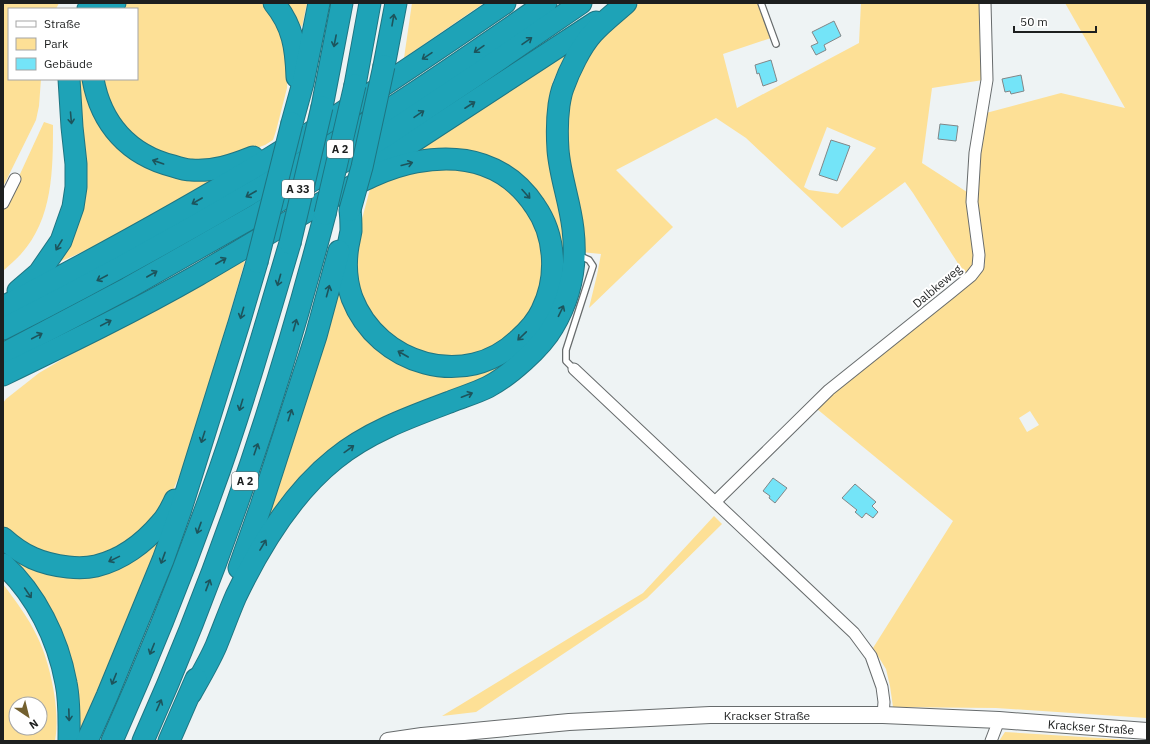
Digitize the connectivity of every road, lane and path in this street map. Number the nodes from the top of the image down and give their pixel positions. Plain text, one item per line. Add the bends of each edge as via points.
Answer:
1 (274, 3) edge
2 (319, 3) edge
3 (342, 3) edge
4 (370, 3) edge
5 (396, 3) edge
6 (505, 3) edge
7 (546, 3) edge
8 (581, 3) edge
9 (625, 3) edge
10 (761, 3) edge
11 (985, 3) edge
12 (776, 44) dead end
13 (69, 80) edge
14 (94, 80) edge
15 (298, 103) junction
16 (324, 114) junction
17 (15, 179) dead end
18 (3, 203) edge
19 (350, 210) junction
20 (317, 212) junction
21 (575, 254) junction
22 (3, 301) edge
23 (3, 308) edge
24 (3, 329) edge
25 (72, 342) junction
26 (3, 354) edge
27 (574, 369) joint
28 (3, 375) edge
29 (3, 392) edge
30 (193, 468) junction
31 (715, 502) junction
32 (3, 538) edge
33 (3, 564) edge
34 (191, 693) junction
35 (883, 716) junction
36 (999, 720) junction
37 (1147, 731) edge
38 (69, 741) edge
39 (87, 741) edge
40 (112, 741) edge
41 (143, 741) edge
42 (169, 741) edge
43 (388, 741) edge
44 (991, 741) edge

1 - 15 highway via 288,25 294,43
2 - 15 highway
3 -> 16 highway, A 2
4 - 20 highway, A 2, bridge via 355,85
19 -> 5 highway, bridge via 365,153
6 -> 16 highway via 402,73
7 -> 24 highway, A 33 via 388,110 265,186 162,246
26 -> 8 highway, A 33 via 128,288 251,218 382,138
20 -> 9 highway
9 - 21 highway via 591,35 573,64 562,90 557,120 558,151 573,227
10 - 12 lane
11 - 31 street, Dalbkeweg via 987,80 975,153 972,202 979,255 978,267 971,276 829,390
13 -> 22 highway via 76,164 73,207 62,242 51,257 24,287
16 -> 14 highway via 263,153 232,165 209,170 190,170 154,160 123,140 103,112
15 -> 30 highway, bridge via 257,262
16 -> 23 highway via 271,158
16 -> 40 highway, A 2, bridge via 290,243 240,410 180,577
17 - 18 street
20 -> 19 highway via 362,181 415,162 459,159 499,172 515,182 528,195 541,214 549,233 553,269 550,289 542,312 514,344 494,357 474,364 456,366 436,366 414,361 373,333 353,300 346,280 347,250 351,232
34 -> 19 highway via 261,506 316,336
25 -> 20 highway
41 -> 20 highway, A 2 via 190,632 244,487 310,274
21 - 27 lane via 589,260 593,266 566,350 566,361
34 -> 21 highway via 216,648 235,598 250,569 274,528 302,491 316,475 355,444 404,419 488,387 512,371 534,351 553,328 566,301 573,276
25 - 28 highway
25 - 29 highway via 12,381
27 - 31 street
30 -> 32 highway via 162,522 145,540 112,561 94,567 57,566 38,561
30 -> 39 highway via 163,560
31 - 35 street via 854,632 871,656 882,687
33 -> 38 highway via 36,604 56,645 66,684
34 - 42 highway
35 - 36 street, Krackser Straße
35 - 43 street, Krackser Straße via 710,715 569,722
36 - 37 street, Krackser Straße
36 - 44 street

